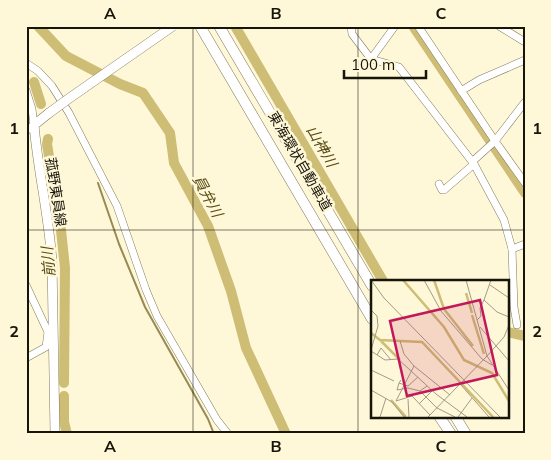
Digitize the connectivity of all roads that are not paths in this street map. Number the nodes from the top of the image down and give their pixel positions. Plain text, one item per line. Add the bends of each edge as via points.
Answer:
1 (173, 26) edge
2 (200, 26) edge
3 (207, 26) edge
4 (219, 26) edge
5 (350, 26) edge
6 (395, 26) edge
7 (427, 26) edge
8 (499, 26) edge
9 (419, 28) edge
10 (525, 42) edge
11 (371, 59) junction
12 (525, 60) edge
13 (26, 63) edge
14 (26, 90) edge
15 (461, 91) junction
16 (525, 102) edge
17 (34, 125) junction
18 (26, 131) edge
19 (492, 144) junction
20 (473, 163) junction
21 (525, 183) edge
22 (439, 184) dead end
23 (525, 244) edge
24 (512, 249) junction
25 (371, 284) edge
26 (26, 285) edge
27 (371, 307) edge
28 (371, 317) edge
29 (517, 325) dead end
30 (51, 332) junction
31 (26, 358) edge
32 (435, 418) edge
33 (440, 418) edge
34 (456, 418) edge
35 (54, 434) edge
36 (228, 434) edge
37 (445, 434) edge
38 (451, 434) edge
39 (466, 434) edge

1 - 17 main road, bridge
2 - 28 highway
3 - 27 highway, 東海環状自動車道
4 - 25 highway
5 - 11 street via 352,34
6 - 11 street
7 - 9 street
8 - 10 street
9 - 15 street
11 - 20 street via 399,67
12 - 15 street
13 - 36 street via 52,86 69,113 117,206 157,316
14 - 17 street
15 - 19 street
16 - 19 street
17 - 18 street
17 - 30 main road, 菰野東員線 via 51,250
19 - 20 street
19 - 21 street
20 - 22 street via 444,190
20 - 24 street via 504,220
23 - 24 street
24 - 29 street
26 - 30 street
30 - 31 street via 46,347
30 - 35 main road, 菰野東員線
32 - 37 highway
33 - 38 highway
34 - 39 highway

